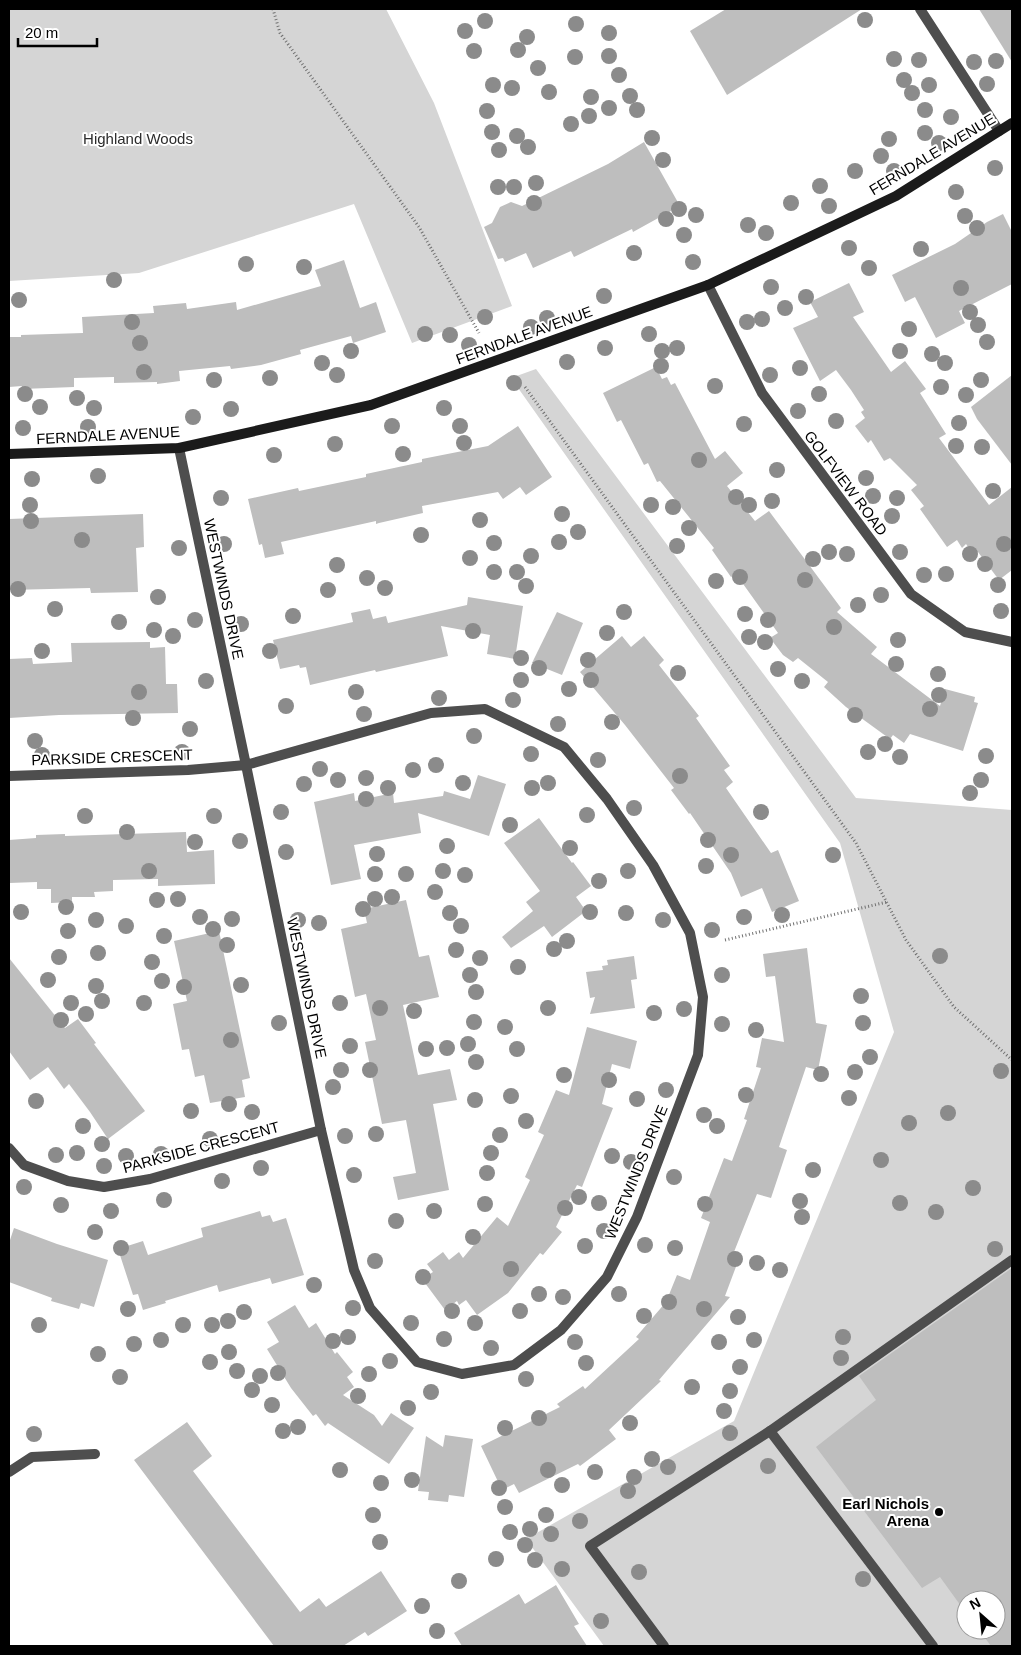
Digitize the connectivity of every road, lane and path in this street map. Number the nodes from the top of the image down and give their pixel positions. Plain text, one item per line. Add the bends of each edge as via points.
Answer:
1 (273, 9) edge
2 (920, 9) edge
3 (1012, 123) edge
4 (999, 131) junction
5 (708, 285) junction
6 (479, 333) dead end
7 (525, 387) dead end
8 (179, 448) junction
9 (9, 454) edge
10 (1012, 642) edge
11 (246, 765) junction
12 (9, 776) edge
13 (887, 902) junction
14 (725, 940) dead end
15 (1012, 1060) edge
16 (321, 1130) junction
17 (9, 1148) edge
18 (1012, 1260) edge
19 (770, 1431) junction
20 (95, 1454) dead end
21 (9, 1472) edge
22 (664, 1646) edge
23 (933, 1646) edge

1 - 6 path via 280,34 418,227
2 - 4 street
3 - 4 street, FERNDALE AVENUE
4 - 5 street, FERNDALE AVENUE via 896,196
5 - 8 street, FERNDALE AVENUE via 370,405
5 - 10 street, GOLFVIEW ROAD via 762,393 911,594 965,632
7 - 13 path via 856,843
8 - 9 street, FERNDALE AVENUE
8 - 11 street, WESTWINDS DRIVE
11 - 12 street, PARKSIDE CRESCENT
11 - 16 street, WESTWINDS DRIVE
11 - 16 street, WESTWINDS DRIVE via 431,713 485,709 564,747 607,799 653,865 690,933 704,997 698,1055 637,1217 607,1278 561,1330 514,1365 462,1374 417,1362 370,1308 354,1270
13 - 14 path
13 - 15 path via 906,940 954,1007
16 - 17 street, PARKSIDE CRESCENT via 150,1179 104,1187 68,1181 24,1166
18 - 19 street
19 - 22 street via 590,1546
19 - 23 street
20 - 21 street via 32,1457

